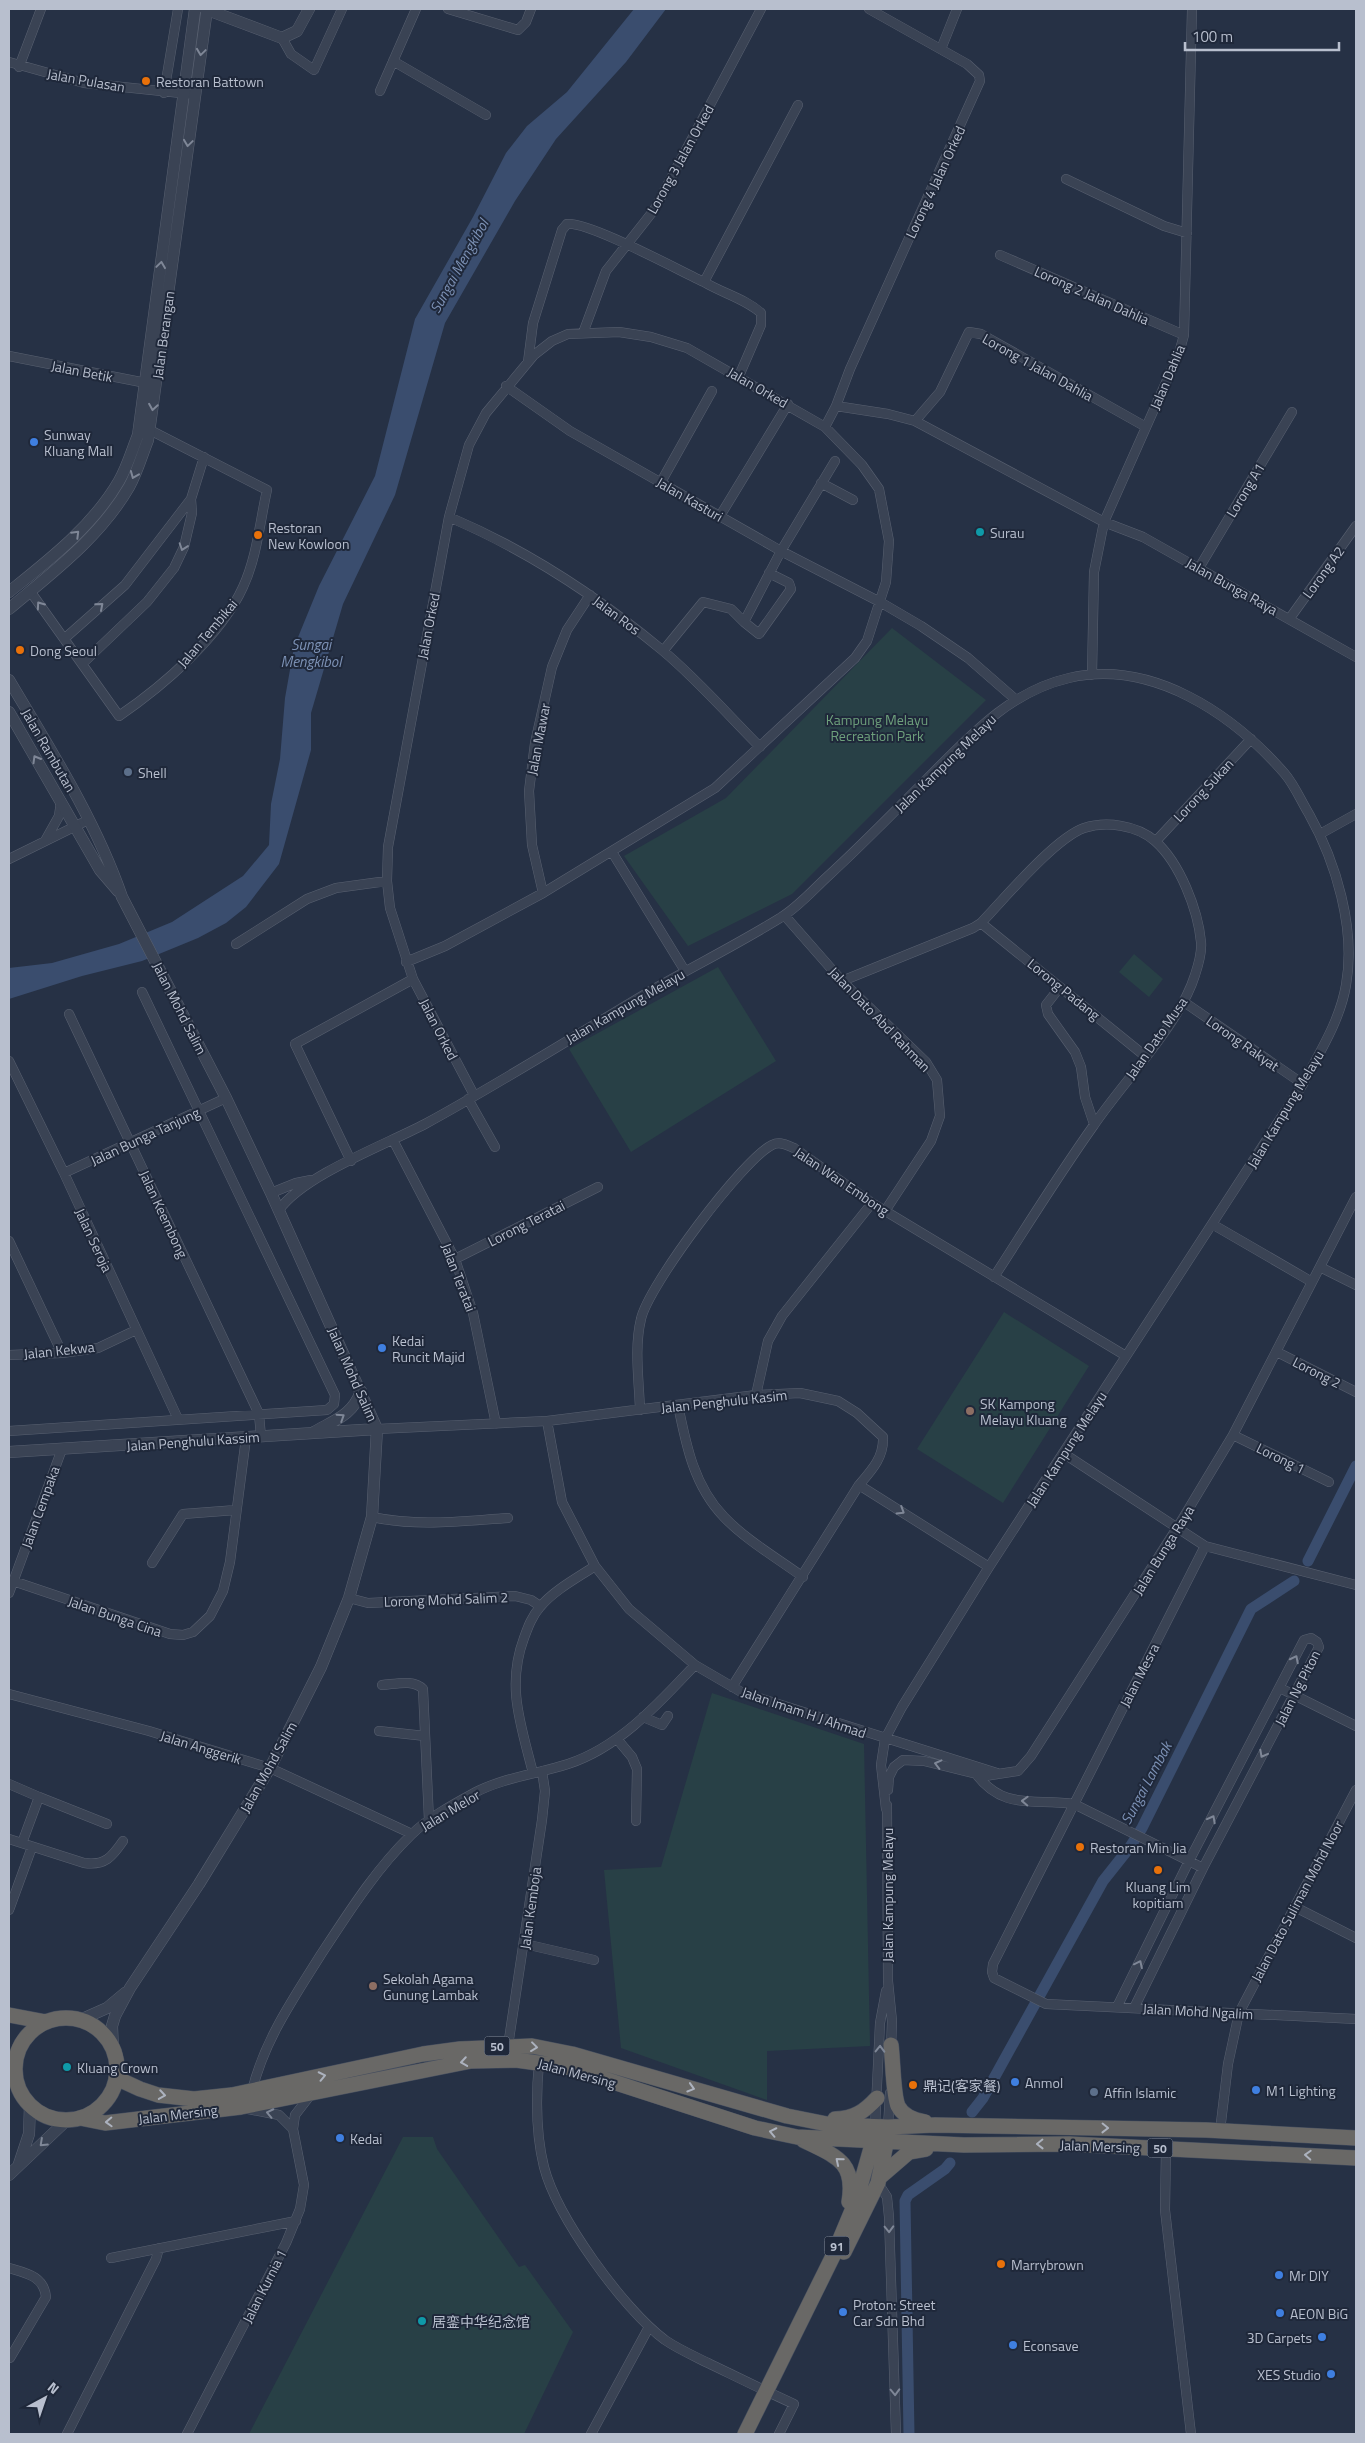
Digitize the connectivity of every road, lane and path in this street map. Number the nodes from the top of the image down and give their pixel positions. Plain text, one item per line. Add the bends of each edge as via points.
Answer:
1 (41, 9) edge
2 (178, 9) edge
3 (196, 9) edge
4 (206, 9) edge
5 (342, 9) edge
6 (416, 9) edge
7 (448, 9) edge
8 (531, 9) edge
9 (761, 9) edge
10 (869, 9) edge
11 (956, 9) edge
12 (1192, 9) edge
13 (305, 11) edge
14 (282, 38) junction
15 (941, 48) junction
16 (393, 61) junction
17 (9, 62) edge
18 (18, 66) junction
19 (380, 91) dead end
20 (164, 93) junction
21 (190, 94) junction
22 (798, 105) dead end
23 (486, 115) dead end
24 (1066, 179) dead end
25 (1187, 233) junction
26 (626, 244) junction
27 (1000, 255) dead end
28 (704, 282) junction
29 (583, 333) junction
30 (1184, 335) junction
31 (9, 356) edge
32 (528, 362) junction
33 (739, 376) junction
34 (151, 384) junction
35 (506, 386) junction
36 (712, 391) dead end
37 (788, 404) junction
38 (836, 406) junction
39 (1292, 412) dead end
40 (916, 421) junction
41 (144, 427) junction
42 (825, 427) junction
43 (1146, 427) junction
44 (204, 457) junction
45 (835, 461) dead end
46 (660, 482) junction
47 (821, 483) junction
48 (191, 499) junction
49 (853, 500) dead end
50 (720, 516) junction
51 (449, 517) junction
52 (1104, 522) junction
53 (1356, 526) edge
54 (781, 551) junction
55 (1199, 568) junction
56 (769, 573) junction
57 (30, 591) junction
58 (9, 592) edge
59 (590, 594) junction
60 (880, 602) junction
61 (9, 608) edge
62 (1290, 618) junction
63 (744, 622) junction
64 (64, 639) junction
65 (664, 651) junction
66 (1356, 657) edge
67 (82, 664) junction
68 (1092, 675) junction
69 (9, 680) edge
70 (1015, 699) junction
71 (9, 712) edge
72 (1251, 739) junction
73 (760, 747) junction
74 (61, 801) junction
75 (1356, 814) edge
76 (88, 820) junction
77 (74, 827) junction
78 (1320, 834) junction
79 (1156, 841) junction
80 (45, 842) junction
81 (612, 852) junction
82 (9, 859) edge
83 (387, 881) junction
84 (543, 893) junction
85 (122, 897) junction
86 (785, 916) junction
87 (981, 923) junction
88 (236, 944) dead end
89 (406, 962) junction
90 (685, 971) junction
91 (413, 979) junction
92 (842, 981) junction
93 (1060, 987) junction
94 (142, 992) dead end
95 (1184, 1002) junction
96 (69, 1014) dead end
97 (1145, 1056) junction
98 (9, 1061) edge
99 (1303, 1084) junction
100 (471, 1097) junction
101 (226, 1098) junction
102 (199, 1111) junction
103 (1094, 1124) junction
104 (393, 1140) junction
105 (131, 1143) junction
106 (495, 1147) dead end
107 (351, 1161) junction
108 (64, 1173) junction
109 (314, 1180) junction
110 (598, 1187) dead end
111 (271, 1193) junction
112 (1356, 1197) edge
113 (872, 1203) junction
114 (279, 1210) junction
115 (885, 1211) junction
116 (1212, 1224) junction
117 (9, 1241) edge
118 (455, 1259) junction
119 (1320, 1267) junction
120 (994, 1277) junction
121 (1312, 1282) junction
122 (1356, 1285) edge
123 (136, 1330) junction
124 (1277, 1352) junction
125 (62, 1353) junction
126 (9, 1355) edge
127 (1126, 1356) junction
128 (361, 1391) junction
129 (1356, 1392) edge
130 (756, 1395) junction
131 (334, 1404) joint
132 (678, 1405) junction
133 (640, 1410) junction
134 (259, 1414) junction
135 (178, 1419) junction
136 (548, 1421) junction
137 (496, 1424) junction
138 (377, 1429) junction
139 (9, 1431) edge
140 (310, 1434) junction
141 (1233, 1435) junction
142 (261, 1437) junction
143 (246, 1438) junction
144 (62, 1449) junction
145 (9, 1452) edge
146 (1063, 1453) junction
147 (1329, 1482) dead end
148 (860, 1485) junction
149 (236, 1510) junction
150 (372, 1517) junction
151 (508, 1518) dead end
152 (1177, 1528) junction
153 (1205, 1546) junction
154 (152, 1563) dead end
155 (595, 1566) junction
156 (989, 1567) junction
157 (803, 1577) junction
158 (13, 1581) junction
159 (1356, 1585) edge
160 (9, 1593) edge
161 (349, 1598) junction
162 (540, 1606) junction
163 (695, 1665) junction
164 (382, 1685) dead end
165 (732, 1687) junction
166 (1280, 1688) junction
167 (9, 1694) edge
168 (1294, 1695) junction
169 (668, 1716) dead end
170 (643, 1717) junction
171 (1356, 1726) edge
172 (379, 1731) dead end
173 (426, 1736) junction
174 (617, 1739) junction
175 (885, 1739) junction
176 (270, 1768) junction
177 (538, 1772) junction
178 (976, 1774) junction
179 (1002, 1775) junction
180 (9, 1784) edge
181 (1356, 1790) edge
182 (39, 1797) junction
183 (1074, 1804) junction
184 (886, 1809) junction
185 (429, 1820) junction
186 (636, 1821) dead end
187 (107, 1824) dead end
188 (412, 1834) junction
189 (9, 1839) edge
190 (122, 1841) dead end
191 (22, 1843) junction
192 (32, 1847) junction
193 (1189, 1861) junction
194 (1203, 1868) junction
195 (1295, 1907) junction
196 (9, 1910) edge
197 (1356, 1938) edge
198 (524, 1944) junction
199 (594, 1960) dead end
200 (888, 1981) junction
201 (130, 1988) junction
202 (1037, 2001) joint
203 (1117, 2007) junction
204 (1134, 2008) junction
205 (1238, 2013) junction
206 (9, 2015) edge
207 (1356, 2019) edge
208 (80, 2020) junction
209 (46, 2022) junction
210 (891, 2045) junction
211 (508, 2046) junction
212 (113, 2050) junction
213 (539, 2062) junction
214 (12, 2072) edge
215 (116, 2078) junction
216 (252, 2091) junction
217 (313, 2091) junction
218 (877, 2098) junction
219 (30, 2106) junction
220 (241, 2107) junction
221 (787, 2116) junction
222 (74, 2119) junction
223 (935, 2125) junction
224 (293, 2129) junction
225 (1220, 2131) junction
226 (881, 2135) junction
227 (797, 2137) junction
228 (1356, 2138) edge
229 (954, 2145) junction
230 (1166, 2148) junction
231 (1356, 2158) edge
232 (18, 2166) junction
233 (9, 2175) edge
234 (879, 2180) junction
235 (296, 2221) junction
236 (159, 2248) junction
237 (833, 2256) junction
238 (111, 2258) dead end
239 (9, 2268) edge
240 (650, 2327) junction
241 (788, 2345) junction
242 (10, 2358) dead end
243 (766, 2392) junction
244 (67, 2434) edge
245 (187, 2434) edge
246 (592, 2434) edge
247 (745, 2434) edge
248 (780, 2434) edge
249 (896, 2434) edge
250 (1191, 2434) edge

1 - 18 street
2 - 20 street
3 - 21 street, Jalan Berangan
4 - 14 street
4 -> 21 street, Jalan Berangan
5 - 14 street via 314,70 291,54
6 - 16 street
7 - 8 street via 518,30 526,22
9 - 26 street, Lorong 3 Jalan Orked via 654,210
10 - 15 street, Lorong 4 Jalan Orked
11 - 15 street
12 - 25 street, Jalan Dahlia
13 - 14 street via 297,30
15 - 38 street, Lorong 4 Jalan Orked via 979,75 979,87
16 - 19 street
16 - 23 street
17 - 18 street, Jalan Pulasan
18 - 20 street, Jalan Pulasan via 84,83
20 - 21 street, Jalan Pulasan
21 - 34 street, Jalan Berangan
22 - 28 street
24 - 25 street via 1164,226
25 - 30 street, Jalan Dahlia
26 - 28 street
26 - 29 street, Lorong 3 Jalan Orked via 606,271
26 - 32 street via 572,223 562,230 533,323
27 - 30 street, Lorong 2 Jalan Dahlia
28 - 33 street via 754,306 761,313 761,325
29 - 32 street, Jalan Orked via 552,340
29 - 33 street, Jalan Orked via 619,332 651,337 687,348
30 - 43 street, Jalan Dahlia
31 - 34 street, Jalan Betik
32 - 35 street, Jalan Orked
33 - 37 street, Jalan Orked
34 - 41 street, Jalan Berangan
35 - 46 street, Jalan Kasturi via 570,431
35 - 51 street, Jalan Orked via 486,413 469,445
36 - 46 street
37 - 42 street, Jalan Orked
37 - 50 street
38 - 40 street, Jalan Bunga Raya
38 - 42 street
39 - 55 street, Lorong A1
40 - 43 street, Lorong 1 Jalan Dahlia via 940,392 969,332 981,334
40 - 52 street, Jalan Bunga Raya
41 - 44 street, Jalan Tembikai
41 -> 57 street, Jalan Berangan via 148,440 130,486 106,520 77,551
58 -> 41 street, Jalan Berangan via 97,513 120,480
42 - 60 street, Jalan Orked via 862,464 879,489 889,541 886,582
43 - 52 street, Jalan Dahlia
44 - 48 street
44 - 67 street, Jalan Tembikai via 267,490 252,560 234,604 194,653 158,688 119,716
45 - 47 street
46 - 50 street, Jalan Kasturi
47 - 49 street
47 - 54 street
64 -> 48 street via 125,585
48 -> 67 street via 192,513 184,547 174,568 147,602
50 - 54 street, Jalan Kasturi
51 - 59 street, Jalan Ros via 532,558
51 - 83 street, Jalan Orked via 388,847
52 - 55 street, Jalan Bunga Raya via 1143,537
52 - 68 street, Jalan Dahlia via 1094,572
53 - 62 street, Lorong A2
54 - 56 street
54 - 60 street, Jalan Kasturi
55 - 62 street, Jalan Bunga Raya
56 - 63 street
56 - 63 street via 788,583 791,589 761,633 756,634
57 - 61 street, Jalan Berangan
64 -> 57 street
59 - 65 street, Jalan Ros
59 - 84 street, Jalan Mawar via 567,630 552,668 535,743 529,791 532,844
60 - 70 street, Jalan Kasturi via 968,658
60 - 73 street, Jalan Orked via 867,641 855,658
62 - 66 street, Jalan Bunga Raya
63 - 65 street via 731,609 703,602
64 - 67 street
65 - 73 street, Jalan Ros
68 - 70 street, Jalan Kampung Melayu via 1067,678
68 - 72 street, Jalan Kampung Melayu via 1134,677 1179,691
69 - 76 street, Jalan Rambutan
70 - 86 street, Jalan Kampung Melayu via 987,719
74 -> 71 street, Jalan Rambutan
72 - 78 street, Jalan Kampung Melayu via 1288,777
72 - 79 street, Lorong Sukan
73 - 81 street, Jalan Orked via 715,788
74 - 77 street, Jalan Rambutan
74 - 80 street via 59,816
75 - 78 street
76 - 77 street
76 - 85 street, Jalan Mohd Salim via 111,865
77 - 80 street
77 - 85 street, Jalan Mohd Salim via 100,870
78 - 99 street, Jalan Kampung Melayu via 1341,890 1348,934 1346,984 1332,1029
79 - 87 street, Jalan Dato Musa via 1141,831 1124,827 1096,825 1081,829 1041,860
79 - 95 street, Jalan Dato Musa via 1174,866 1194,904 1202,944 1195,976
80 - 82 street
81 - 84 street, Jalan Orked
81 - 90 street
83 - 88 street via 336,888 307,899
83 - 89 street, Jalan Orked via 390,908
84 - 89 street, Jalan Orked via 445,946
85 - 101 street, Jalan Mohd Salim
86 - 90 street, Jalan Kampung Melayu
86 - 92 street, Jalan Dato Abd Rahman
87 - 92 street, Jalan Dato Musa
87 - 93 street, Lorong Padang
89 - 91 street, Jalan Orked
90 - 100 street, Jalan Kampung Melayu
91 - 100 street, Jalan Orked
91 - 107 street via 295,1044
92 - 115 street, Jalan Dato Abd Rahman via 926,1062 936,1080 940,1116 931,1141
93 - 97 street, Lorong Padang
93 - 103 street via 1046,1005 1048,1014 1075,1052
94 - 102 street, Jalan Mohd Salim
95 - 97 street, Jalan Dato Musa
95 - 99 street, Lorong Rakyat
96 - 105 street, Jalan Keembong
97 - 103 street, Jalan Dato Musa
98 - 108 street, Jalan Seroja
99 - 116 street, Jalan Kampung Melayu
100 - 104 street, Jalan Kampung Melayu
100 - 106 street, Jalan Orked
101 - 102 street, Jalan Bunga Tanjung
101 - 111 street, Jalan Mohd Salim
102 - 105 street, Jalan Bunga Tanjung
102 - 131 street, Jalan Mohd Salim via 334,1395
103 - 120 street, Jalan Dato Musa
104 - 107 street, Jalan Kampung Melayu
104 - 118 street, Jalan Teratai
105 - 108 street, Jalan Bunga Tanjung
105 - 134 street, Jalan Keembong
107 - 109 street, Jalan Kampung Melayu
108 - 123 street, Jalan Seroja
109 - 111 street, Jalan Kampung Melayu
109 - 114 street, Jalan Kampung Melayu
110 - 118 street, Lorong Teratai
111 - 114 street, Jalan Mohd Salim
112 - 119 street, Jalan Bunga Raya
113 - 115 street, Jalan Wan Embong
113 - 130 street via 782,1316 768,1341
113 - 133 street, Jalan Wan Embong via 794,1148 781,1143 757,1155 696,1228 651,1294 641,1318 637,1344
114 - 128 street, Jalan Mohd Salim
115 - 120 street, Jalan Wan Embong
116 - 121 street
116 - 127 street, Jalan Kampung Melayu
117 - 125 street
118 - 137 street, Jalan Teratai via 473,1313
119 - 121 street, Jalan Bunga Raya
119 - 122 street
120 - 127 street, Jalan Wan Embong
121 - 124 street, Jalan Bunga Raya
123 - 125 street, Jalan Kekwa via 98,1348
123 - 135 street, Jalan Seroja
124 - 129 street, Lorong 2
124 - 141 street, Jalan Bunga Raya
125 - 126 street, Jalan Kekwa
127 - 146 street, Jalan Kampung Melayu
128 - 138 street, Jalan Mohd Salim
140 -> 128 street via 346,1414 358,1401
130 - 132 street, Jalan Penghulu Kasim
130 - 148 street, Jalan Penghulu Kasim via 800,1393 820,1396 838,1401 871,1425 883,1437 884,1448
131 - 134 street, Jalan Penghulu Kassim via 327,1410
132 - 133 street, Jalan Penghulu Kasim
132 - 157 street via 686,1448 709,1498 736,1529
133 - 136 street, Jalan Penghulu Kasim
134 - 135 street, Jalan Penghulu Kassim
134 - 142 street
135 - 139 street, Jalan Penghulu Kassim
136 - 137 street, Jalan Penghulu Kasim
136 - 155 street, Jalan Imam H J Ahmad via 562,1502
137 - 138 street, Jalan Penghulu Kasim
138 - 140 street, Jalan Penghulu Kassim
138 - 150 street, Jalan Mohd Salim
140 - 142 street, Jalan Penghulu Kassim
141 - 147 street, Lorong 1
141 - 152 street, Jalan Bunga Raya
142 - 143 street, Jalan Penghulu Kassim
143 - 144 street, Jalan Penghulu Kassim
143 - 149 street, Jalan Bunga Cina
144 - 145 street, Jalan Penghulu Kassim
144 - 158 street, Jalan Cempaka
146 - 152 street
146 - 156 street, Jalan Kampung Melayu
148 -> 156 street
148 - 157 street, Jalan Penghulu Kasim
149 - 154 street via 183,1514
149 - 158 street, Jalan Bunga Cina via 223,1591 210,1616 192,1632 183,1635 170,1634
150 - 151 street via 428,1524
150 - 161 street, Jalan Mohd Salim
152 - 153 street
152 - 179 street, Jalan Bunga Raya via 1031,1756 1018,1771
153 - 159 street
153 - 183 street, Jalan Mesra
155 - 162 street, Jalan Kemboja
155 - 163 street, Jalan Imam H J Ahmad via 629,1609
156 - 175 street, Jalan Kampung Melayu via 902,1706
157 - 165 street, Jalan Penghulu Kasim
158 - 160 street, Jalan Cempaka
161 - 162 street, Lorong Mohd Salim 2 via 368,1603 515,1596
161 - 176 street, Jalan Mohd Salim via 321,1667
162 - 177 street, Jalan Kemboja via 530,1621 514,1676 516,1706
163 - 165 street, Jalan Imam H J Ahmad
163 - 170 street, Jalan Melor
164 - 173 street via 413,1683 424,1689
165 - 175 street, Jalan Imam H J Ahmad
166 - 168 street
166 -> 168 street, Jalan Ng Piton via 1304,1640 1311,1638 1318,1642 1319,1647
193 -> 166 street, Jalan Ng Piton
167 - 176 street, Jalan Anggerik via 149,1731
168 - 171 street
168 -> 194 street, Jalan Ng Piton
169 - 170 street via 662,1726
170 - 174 street, Jalan Melor
172 - 173 street
173 - 185 street
174 - 177 street, Jalan Melor via 569,1764
174 - 186 street via 637,1769
175 - 179 street
175 - 184 street, Jalan Kampung Melayu via 881,1764
176 - 188 street, Jalan Anggerik
176 - 201 street, Jalan Mohd Salim
177 - 185 street, Jalan Melor via 476,1792
177 - 198 street, Jalan Kemboja via 545,1791
178 - 179 street
183 -> 178 street via 1001,1797
178 -> 184 street via 924,1761 903,1760 889,1777
180 - 182 street
181 - 195 street, Jalan Dato Suliman Mohd Noor
182 - 187 street
182 - 191 street
183 - 193 street
183 - 202 street, Jalan Mesra via 993,1964 994,1978
184 - 200 street, Jalan Kampung Melayu
185 - 188 street, Jalan Melor
188 - 216 street, Jalan Melor via 390,1856 341,1924 284,2014 258,2065
189 - 191 street
190 - 192 street via 112,1857 95,1865
191 - 192 street
192 - 196 street
193 - 194 street
203 -> 193 street, Jalan Ng Piton
194 - 204 street, Jalan Ng Piton
195 - 197 street
195 - 205 street, Jalan Dato Suliman Mohd Noor
198 - 199 street
198 - 211 street, Jalan Kemboja
200 - 210 street, Jalan Kampung Melayu
218 -> 200 street, Jalan Kampung Melayu via 880,2023
201 - 208 street, Jalan Mohd Salim via 107,2008
201 - 212 street, Jalan Mohd Salim via 114,2021
202 - 203 street, Jalan Mohd Ngalim
203 - 204 street, Jalan Mohd Ngalim
204 - 205 street, Jalan Mohd Ngalim
205 - 207 street, Jalan Mohd Ngalim
205 - 225 street, Jalan Dato Suliman Mohd Noor
206 - 209 highway
208 - 209 highway via 62,2018
208 - 212 highway via 96,2028
209 - 214 highway via 19,2050
210 - 223 highway via 897,2105 914,2120
210 - 226 street, Jalan Kampung Melayu
216 -> 211 highway, Jalan Mersing / 50 via 423,2054
211 -> 221 highway, Jalan Mersing / 50 via 532,2046 572,2054
212 - 215 highway
213 -> 217 highway, Jalan Mersing / 50 via 471,2061
227 -> 213 highway, Jalan Mersing / 50 via 755,2128 566,2067
213 - 240 street via 539,2131 548,2178 595,2262 620,2296
214 - 219 highway
215 -> 216 highway, Jalan Mersing / 50 via 158,2095 194,2099
215 - 222 highway via 112,2093 102,2106
217 - 220 highway, Jalan Mersing / 50
217 - 224 street via 295,2115
218 - 221 highway via 866,2110 854,2116 838,2119
218 - 226 street, Jalan Kampung Melayu
219 - 222 highway, 50 via 58,2120
219 - 232 street via 29,2134
220 -> 222 highway, Jalan Mersing / 50 via 105,2123
224 -> 220 street via 279,2115
221 - 226 highway, Jalan Mersing / 50
222 -> 232 street
223 -> 225 highway, Jalan Mersing / 50
223 - 226 highway, Jalan Mersing / 50
224 - 235 street, Jalan Kurnia 1 via 304,2185
225 - 228 highway, Jalan Mersing / 50
226 - 227 highway, Jalan Mersing / 50
226 - 229 highway, Jalan Mersing / 50
226 - 234 highway, 91
226 - 237 highway, 91
237 -> 227 highway via 852,2181 846,2166 829,2153
230 -> 229 highway, Jalan Mersing / 50 via 1069,2144
229 - 234 highway via 909,2152
231 -> 230 highway, Jalan Mersing / 50
230 - 250 street via 1165,2210
232 - 233 street
234 - 241 highway, 91 via 832,2278
234 -> 249 street via 887,2197 889,2217
235 - 236 street
235 - 245 street, Jalan Kurnia 1
236 - 238 street
236 - 244 street
237 - 241 highway, 91
239 - 242 street via 27,2272 37,2279 45,2287 46,2297
240 - 243 street via 679,2348
240 - 246 street
241 - 243 highway, 91
243 - 247 highway, 91
243 - 248 street via 794,2404

